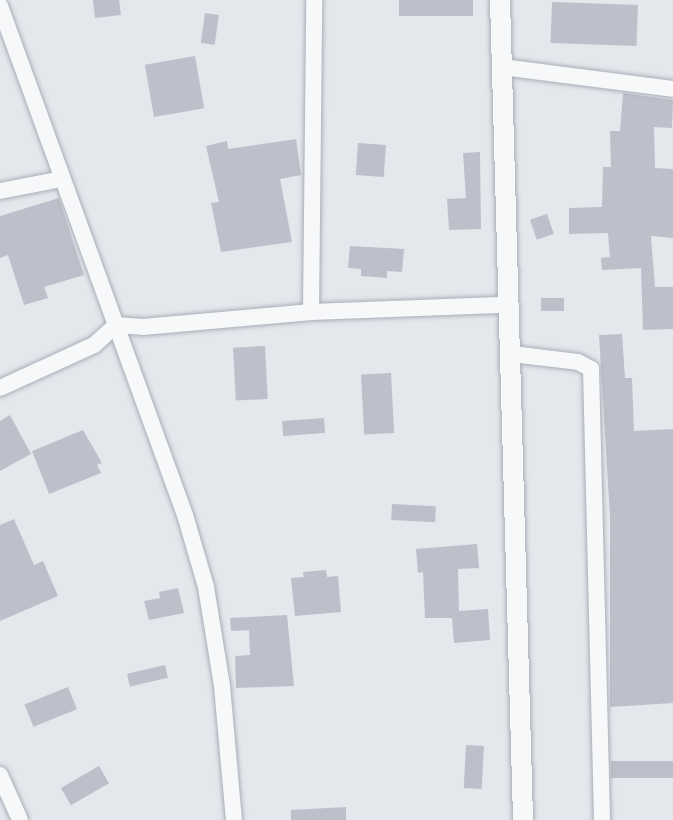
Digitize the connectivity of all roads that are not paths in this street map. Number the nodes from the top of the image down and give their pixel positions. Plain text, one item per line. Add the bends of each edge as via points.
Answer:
1 (314, 0) edge
2 (500, 0) edge
3 (0, 6) edge
4 (502, 67) junction
5 (673, 88) edge
6 (62, 179) junction
7 (0, 191) edge
8 (506, 305) junction
9 (311, 312) junction
10 (116, 325) junction
11 (512, 354) junction
12 (0, 387) edge
13 (0, 775) edge
14 (20, 820) edge
15 (234, 820) edge
16 (523, 820) edge
17 (602, 820) edge

1 - 9 street
2 - 4 street
3 - 6 street
4 - 5 street
4 - 8 street
6 - 7 street
6 - 10 street
8 - 9 street
8 - 11 street
9 - 10 street via 143,327
10 - 12 street via 94,345
10 - 15 street via 185,515 206,587 222,686
11 - 16 street
11 - 17 street via 578,362 591,369
13 - 14 street

